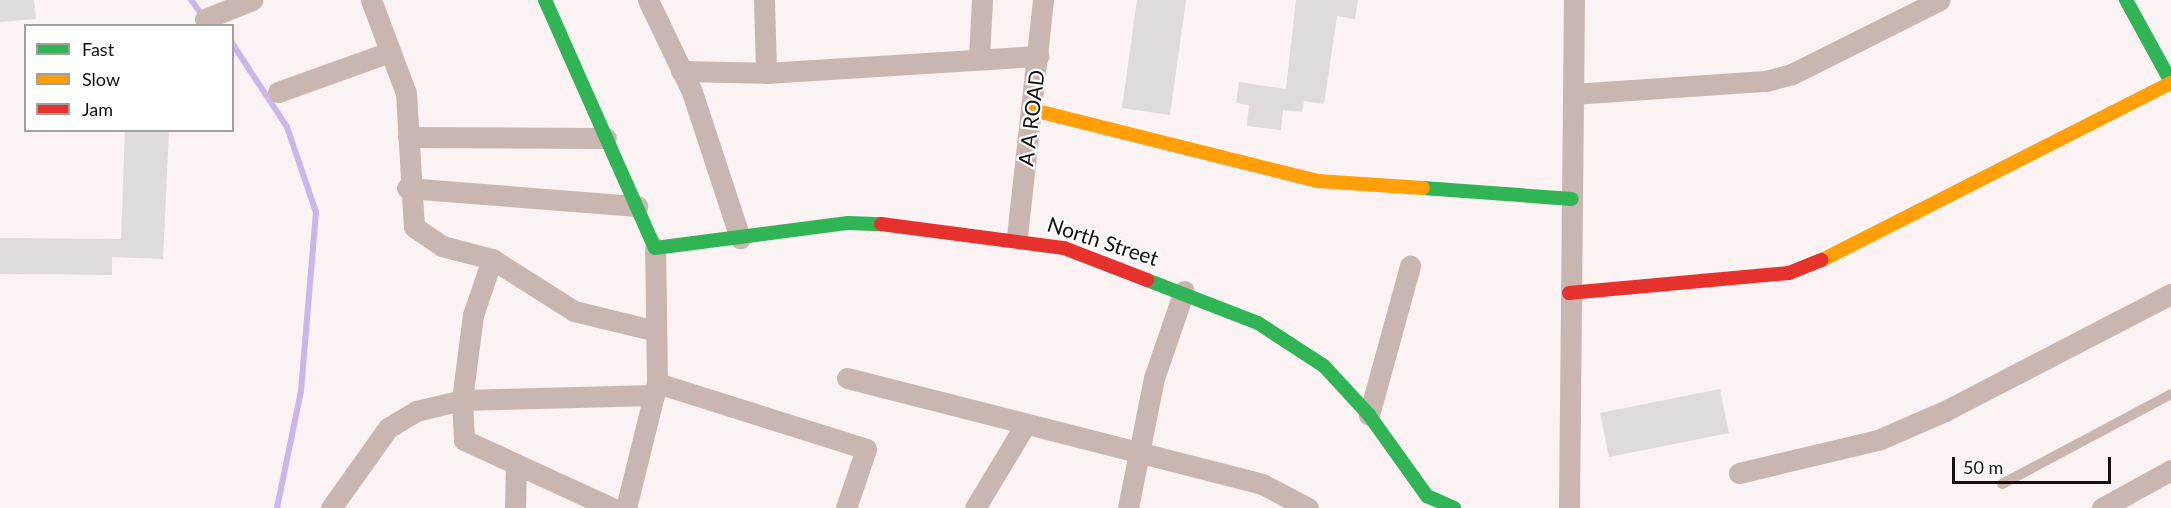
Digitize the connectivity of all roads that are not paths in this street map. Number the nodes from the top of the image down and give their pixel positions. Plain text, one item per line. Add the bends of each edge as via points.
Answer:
1 (252, 0) edge
2 (370, 0) edge
3 (545, 0) edge
4 (648, 0) edge
5 (764, 0) edge
6 (982, 0) edge
7 (1043, 0) edge
8 (1574, 0) edge
9 (1940, 0) edge
10 (2126, 0) edge
11 (205, 19) dead end
12 (390, 52) junction
13 (1038, 56) junction
14 (979, 57) junction
15 (681, 71) junction
16 (766, 73) junction
17 (2171, 82) edge
18 (278, 92) dead end
19 (1573, 94) junction
20 (1033, 110) junction
21 (408, 137) junction
22 (606, 138) junction
23 (407, 188) junction
24 (1572, 199) junction
25 (637, 206) junction
26 (1017, 236) junction
27 (740, 238) junction
28 (655, 248) junction
29 (492, 260) junction
30 (1410, 266) dead end
31 (1184, 291) junction
32 (1569, 293) junction
33 (2171, 294) edge
34 (656, 331) junction
35 (847, 378) dead end
36 (655, 389) junction
37 (2171, 394) edge
38 (462, 400) junction
39 (1369, 415) junction
40 (1025, 425) junction
41 (1136, 451) junction
42 (516, 464) junction
43 (2171, 470) edge
44 (1739, 473) dead end
45 (2002, 484) dead end
46 (1425, 502) edge
47 (606, 507) edge
48 (330, 508) edge
49 (515, 508) edge
50 (626, 508) edge
51 (846, 508) edge
52 (975, 508) edge
53 (1128, 508) edge
54 (1308, 508) edge
55 (1454, 508) edge
56 (1569, 508) edge
57 (2102, 508) edge

1 - 11 street
2 - 12 street
3 - 22 street
4 - 15 street
5 - 16 street
6 - 14 street
7 - 13 street, A A ROAD
8 - 19 street
9 - 19 street via 1812,65 1766,81
10 - 17 street
12 - 18 street
12 - 21 street via 406,93
13 - 14 street
13 - 20 street, A A ROAD
14 - 16 street
15 - 16 street
15 - 27 street
17 - 32 street via 1854,248 1789,273
19 - 24 street
20 - 24 street via 1318,181
20 - 26 street, A A ROAD
21 - 22 street
21 - 23 street
22 - 25 street
23 - 25 street
23 - 29 street via 414,227 426,239
24 - 32 street
25 - 28 street
26 - 27 street, North Street via 848,224
26 - 31 street, North Street
27 - 28 street, North Street
28 - 34 street
29 - 34 street via 574,311
29 - 38 street via 473,315
30 - 39 street
31 - 39 street, North Street via 1258,323 1324,366
31 - 41 street via 1154,378
32 - 56 street
33 - 44 street via 1878,440
34 - 36 street
35 - 40 street via 908,390
36 - 38 street
36 - 50 street
36 - 51 street via 866,449
37 - 45 lane
38 - 42 street via 464,440
38 - 48 street via 400,418
39 - 46 street, North Street
40 - 41 street
40 - 52 street
41 - 53 street
41 - 54 street via 1262,484
42 - 47 street
42 - 49 street
43 - 57 street
46 - 55 street, North Street

